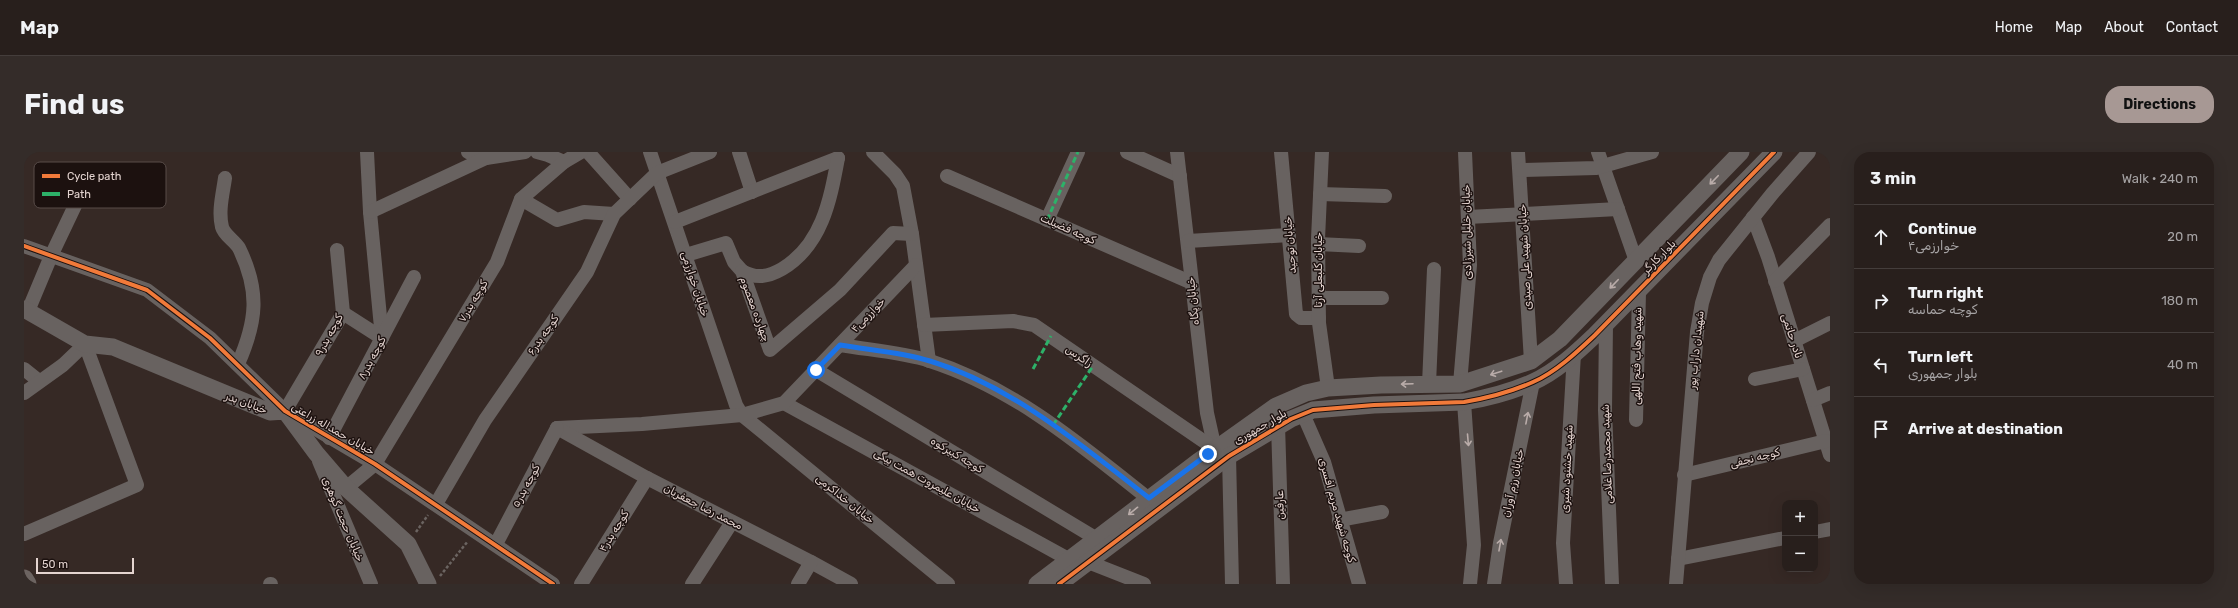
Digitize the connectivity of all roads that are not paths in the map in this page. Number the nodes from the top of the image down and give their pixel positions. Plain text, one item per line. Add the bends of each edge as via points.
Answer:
1 (367, 152) edge
2 (468, 152) edge
3 (524, 152) edge
4 (537, 152) edge
5 (581, 152) edge
6 (588, 152) edge
7 (650, 152) edge
8 (710, 152) edge
9 (739, 152) edge
10 (873, 152) edge
11 (1078, 152) edge
12 (1127, 152) edge
13 (1177, 152) edge
14 (1281, 152) edge
15 (1322, 152) edge
16 (1465, 152) edge
17 (1518, 152) edge
18 (1598, 152) edge
19 (1652, 152) edge
20 (1741, 152) edge
21 (1774, 152) edge
22 (1809, 152) edge
23 (486, 158) junction
24 (564, 162) junction
25 (1604, 166) junction
26 (1520, 170) junction
27 (657, 173) junction
28 (947, 176) dead end
29 (1180, 176) junction
30 (225, 178) dead end
31 (752, 192) junction
32 (1320, 194) junction
33 (1385, 196) dead end
34 (521, 199) junction
35 (630, 199) junction
36 (74, 208) edge
37 (1618, 209) junction
38 (370, 212) junction
39 (614, 214) junction
40 (1523, 214) junction
41 (1468, 217) junction
42 (1753, 217) junction
43 (1047, 220) junction
44 (675, 222) junction
45 (1830, 225) edge
46 (912, 234) junction
47 (1289, 235) junction
48 (1188, 241) junction
49 (1318, 244) junction
50 (24, 246) edge
51 (1359, 246) dead end
52 (337, 250) dead end
53 (686, 255) junction
54 (51, 256) junction
55 (1636, 261) junction
56 (916, 265) junction
57 (1434, 269) dead end
58 (742, 271) junction
59 (414, 277) dead end
60 (1190, 282) junction
61 (1775, 282) junction
62 (1639, 292) junction
63 (1319, 298) junction
64 (1382, 298) dead end
65 (26, 310) edge
66 (344, 313) junction
67 (1319, 318) junction
68 (1830, 323) edge
69 (1606, 324) junction
70 (924, 325) junction
71 (382, 338) junction
72 (1794, 341) junction
73 (86, 344) junction
74 (840, 345) junction
75 (1574, 354) junction
76 (929, 361) junction
77 (1531, 361) junction
78 (238, 364) junction
79 (24, 369) edge
80 (1803, 369) junction
81 (816, 370) junction
82 (1755, 379) dead end
83 (39, 381) junction
84 (1534, 382) junction
85 (1429, 384) junction
86 (1460, 384) junction
87 (1328, 388) junction
88 (24, 393) edge
89 (1830, 393) edge
90 (1300, 396) junction
91 (1813, 400) junction
92 (784, 402) junction
93 (1464, 402) junction
94 (285, 411) junction
95 (1303, 414) junction
96 (742, 415) junction
97 (1636, 420) dead end
98 (1278, 425) junction
99 (557, 428) junction
100 (329, 438) junction
101 (1826, 440) junction
102 (1222, 452) junction
103 (316, 453) junction
104 (1830, 454) edge
105 (375, 464) junction
106 (1684, 475) junction
107 (647, 478) junction
108 (346, 488) junction
109 (1149, 498) junction
110 (436, 504) junction
111 (1382, 512) dead end
112 (1339, 520) junction
113 (732, 522) junction
114 (1830, 529) edge
115 (1818, 531) edge
116 (24, 534) edge
117 (1097, 539) junction
118 (1782, 539) edge
119 (496, 544) junction
120 (1678, 559) junction
121 (1070, 560) junction
122 (811, 562) junction
123 (1088, 562) junction
124 (24, 579) edge
125 (433, 581) edge
126 (545, 582) edge
127 (27, 584) edge
128 (371, 584) edge
129 (581, 584) edge
130 (692, 584) edge
131 (798, 584) edge
132 (851, 584) edge
133 (948, 584) edge
134 (1037, 584) edge
135 (1059, 584) edge
136 (1144, 584) edge
137 (1232, 584) edge
138 (1283, 584) edge
139 (1358, 584) edge
140 (1470, 584) edge
141 (1494, 584) edge
142 (1566, 584) edge
143 (1612, 584) edge
144 (1676, 584) edge

1 - 38 street
2 - 23 street
3 - 23 street
4 - 24 street
5 - 24 street, کوچه بدر۷
6 - 35 street
7 - 27 street, خیابان خوارزمی
8 - 27 street
9 - 31 street
10 - 46 street via 895,174 902,186
11 - 43 street
12 - 29 street
13 - 29 street, خیابان پگاه
14 - 47 street, خیابان توحید
15 - 32 street, خیابان کلبعلی آرتا
16 - 41 street, خیابان خلیل شیرزادی
17 - 26 street, خیابان شهید علی صیدی
18 - 25 street
19 - 25 street
20 -> 55 street, بلوار کارگر
21 - 62 street, بلوار کارگر
22 - 42 street, شهیدان داراب پور
23 - 38 street
24 - 34 street, کوچه بدر۷
25 - 26 street
25 - 37 street
26 - 40 street, خیابان شهید علی صیدی
27 - 35 street, کوچه بدر۶
27 - 44 street, خیابان خوارزمی
28 - 43 street, کوچه فضیلت
29 - 48 street, خیابان پگاه
30 - 78 street via 221,206 222,228 238,247 253,283 253,317 247,343
31 - 44 street
31 - 58 street via 838,158 831,196 813,241 805,251 774,274 752,277
32 - 33 street
32 - 49 street, خیابان کلبعلی آرتا
34 - 39 street via 557,220 584,212
34 - 105 street, کوچه بدر۷ via 497,262
35 - 39 street, کوچه بدر۶
36 - 54 street
37 - 40 street
37 - 55 street
38 - 71 street
39 - 110 street, کوچه بدر۶ via 587,272 485,420
40 - 41 street
40 - 77 street, خیابان شهید علی صیدی
41 - 86 street, خیابان خلیل شیرزادی via 1470,265
42 - 61 street, نادر حاتمی
42 - 106 street, شهیدان داراب پور via 1719,260 1710,277 1702,303
43 - 60 street, کوچه فضیلت
44 - 53 street, خیابان خوارزمی
45 - 61 street
46 - 56 street
46 - 58 street, چهارده معصوم via 893,233 840,290 770,350
47 - 48 street
47 - 67 street, خیابان توحید via 1296,314 1301,318
48 - 60 street, خیابان پگاه
49 - 51 street
49 - 63 street, خیابان کلبعلی آرتا
50 - 54 street, خیابان حمداله زراعتی
52 - 66 street, کوچه بدر۹
53 - 58 street, چهارده معصوم via 726,243 734,262
53 - 96 street, خیابان خوارزمی via 736,405
54 - 65 street
54 - 78 street, خیابان حمداله زراعتی via 147,290 210,338
55 -> 77 street, بلوار کارگر via 1560,339
56 - 70 street
56 - 74 street, خوارزمی۴
57 - 85 street
59 - 71 street, کوچه بدر۸
60 - 102 street, خیابان پگاه via 1207,413
61 - 72 street, نادر حاتمی
62 - 69 street, بلوار کارگر
62 - 97 street, شهید وهاب فتح اللهی
63 - 64 street
63 - 67 street, خیابان کلبعلی آرتا
65 - 73 street, خیابان بدر
66 - 71 street
66 - 94 street, کوچه بدر۹
67 - 87 street, خیابان کلبعلی آرتا
68 - 72 street
69 - 75 street, بلوار کارگر
69 - 143 street, شهید محمدرضا غلامی via 1605,410
70 - 76 street
70 - 102 street, زاگرس via 1013,321 1034,325
71 - 100 street, کوچه بدر۸
72 - 80 street, نادر حاتمی
73 - 83 street via 63,365
73 - 94 street, خیابان بدر via 113,347 270,412
73 - 116 street via 137,485
74 - 76 street
74 - 81 street, خوارزمی۴
75 - 84 street, بلوار کارگر
75 - 142 street, شهید خشنود شیری via 1563,543
76 - 109 street via 1014,398 1078,442
77 - 84 street
77 -> 86 street, بلوار جمهوری
78 - 94 street, خیابان حمداله زراعتی
79 - 83 street
80 - 82 street
80 - 91 street, نادر حاتمی
81 - 92 street, خوارزمی۴
81 - 117 street, کوچه کبیرکوه
83 - 88 street
84 - 93 street, بلوار جمهوری
141 -> 84 street, خیابان رزم آوران via 1500,543
85 - 86 street, بلوار جمهوری
85 -> 87 street, بلوار جمهوری
86 - 93 street
87 - 90 street, بلوار جمهوری
89 - 91 street
90 - 95 street
90 - 102 street, بلوار جمهوری via 1276,406
91 - 101 street, نادر حاتمی
92 - 96 street, خوارزمی۴
92 - 121 street, خیابان علیمروت همت بیگی
93 - 95 street, بلوار جمهوری via 1374,405 1313,410
93 -> 140 street via 1474,545
94 - 100 street, خیابان حمداله زراعتی
94 - 103 street
95 - 98 street, بلوار جمهوری
95 - 112 street, کوچه شهید مریم افسری via 1324,462
96 - 99 street, خوارزمی۴
96 - 133 street, خیابان خداکرمی
98 - 102 street, بلوار جمهوری
98 - 138 street, عارفین
99 - 107 street, محمد رضا جعفریان
99 - 119 street, کوچه بدر۵
100 - 105 street, خیابان حمداله زراعتی
101 - 104 street, نادر حاتمی
101 - 106 street, کوچه نجفی
102 - 109 street, بلوار جمهوری
102 - 123 street, بلوار جمهوری
102 - 137 street, خیابان پگاه
103 - 108 street
103 - 128 street, خیابان حجت گوهری
105 - 108 street, کوچه بدر۷
105 - 110 street, خیابان حمداله زراعتی
106 - 120 street, شهیدان داراب پور
107 - 113 street, محمد رضا جعفریان
107 - 129 street, کوچه بدر۴
108 - 125 street via 408,544
109 -> 117 street, بلوار جمهوری
110 - 119 street, خیابان حمداله زراعتی
111 - 112 street
112 - 139 street, کوچه شهید مریم افسری
113 - 122 street, محمد رضا جعفریان
113 - 130 street
114 - 115 street
117 - 121 street, بلوار جمهوری
118 - 120 street
119 - 126 street, خیابان حمداله زراعتی
120 - 144 street, شهیدان داراب پور
121 - 134 street, بلوار جمهوری
122 - 131 street
122 - 132 street, محمد رضا جعفریان
123 - 135 street, بلوار جمهوری
123 - 136 street
124 - 127 main road

